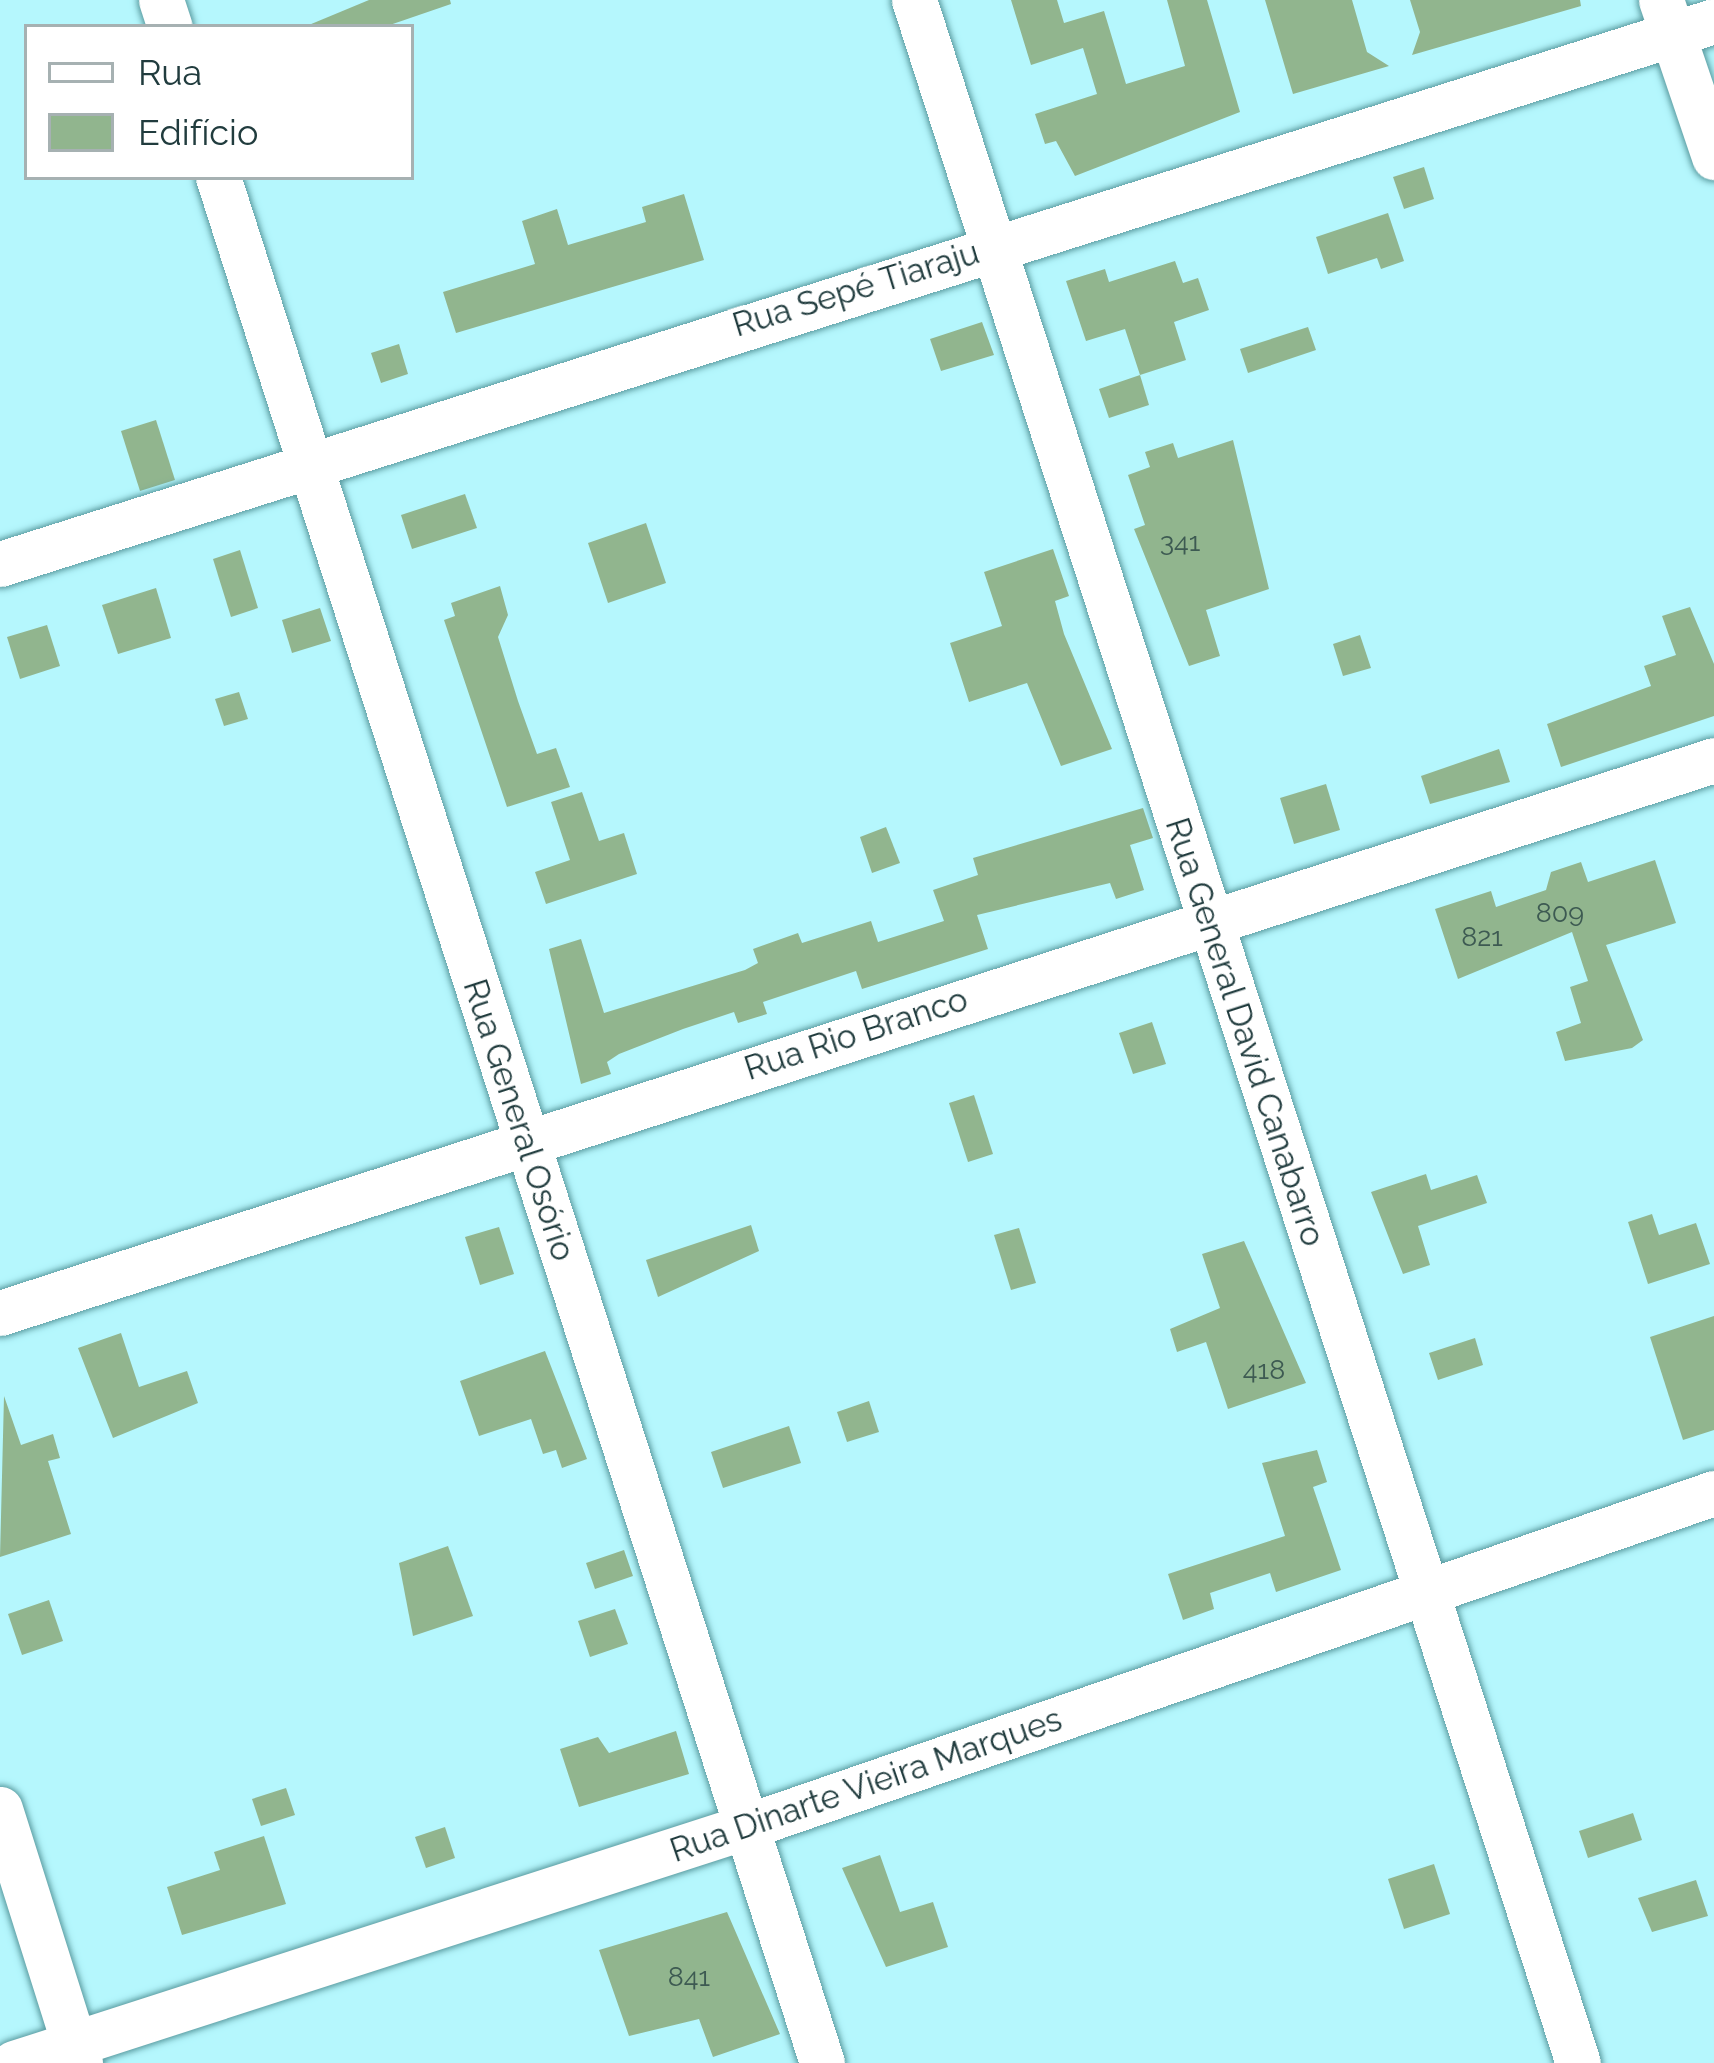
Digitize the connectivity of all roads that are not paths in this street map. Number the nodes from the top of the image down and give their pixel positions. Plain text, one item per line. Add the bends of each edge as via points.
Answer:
1 (914, 0) edge
2 (1682, 18) edge
3 (1714, 157) edge
4 (219, 180) edge
5 (995, 245) junction
6 (309, 461) junction
7 (0, 564) edge
8 (1714, 760) edge
9 (1208, 917) junction
10 (527, 1144) junction
11 (0, 1312) edge
12 (1714, 1493) edge
13 (1423, 1595) junction
14 (0, 1808) edge
15 (745, 1827) junction
16 (77, 2053) edge
17 (14, 2063) edge
18 (822, 2063) edge
19 (1578, 2063) edge

1 - 5 street, Rua General David Canabarro
2 - 3 street
2 - 5 street, Rua Sepé Tiaraju
4 - 6 street, Rua General Osório
5 - 6 street, Rua Sepé Tiaraju
5 - 9 street, Rua General David Canabarro
6 - 7 street, Rua Sepé Tiaraju
6 - 10 street, Rua General Osório
8 - 9 street, Rua Rio Branco
9 - 10 street, Rua Rio Branco
9 - 13 street, Rua General David Canabarro
10 - 11 street, Rua Rio Branco
10 - 15 street, Rua General Osório
12 - 13 street, Rua Dinarte Vieira Marques
13 - 15 street, Rua Dinarte Vieira Marques
13 - 19 street, Rua General David Canabarro
14 - 16 street
15 - 16 street, Rua Dinarte Vieira Marques
15 - 18 street, Rua General Osório
16 - 17 street, Rua Dinarte Vieira Marques

